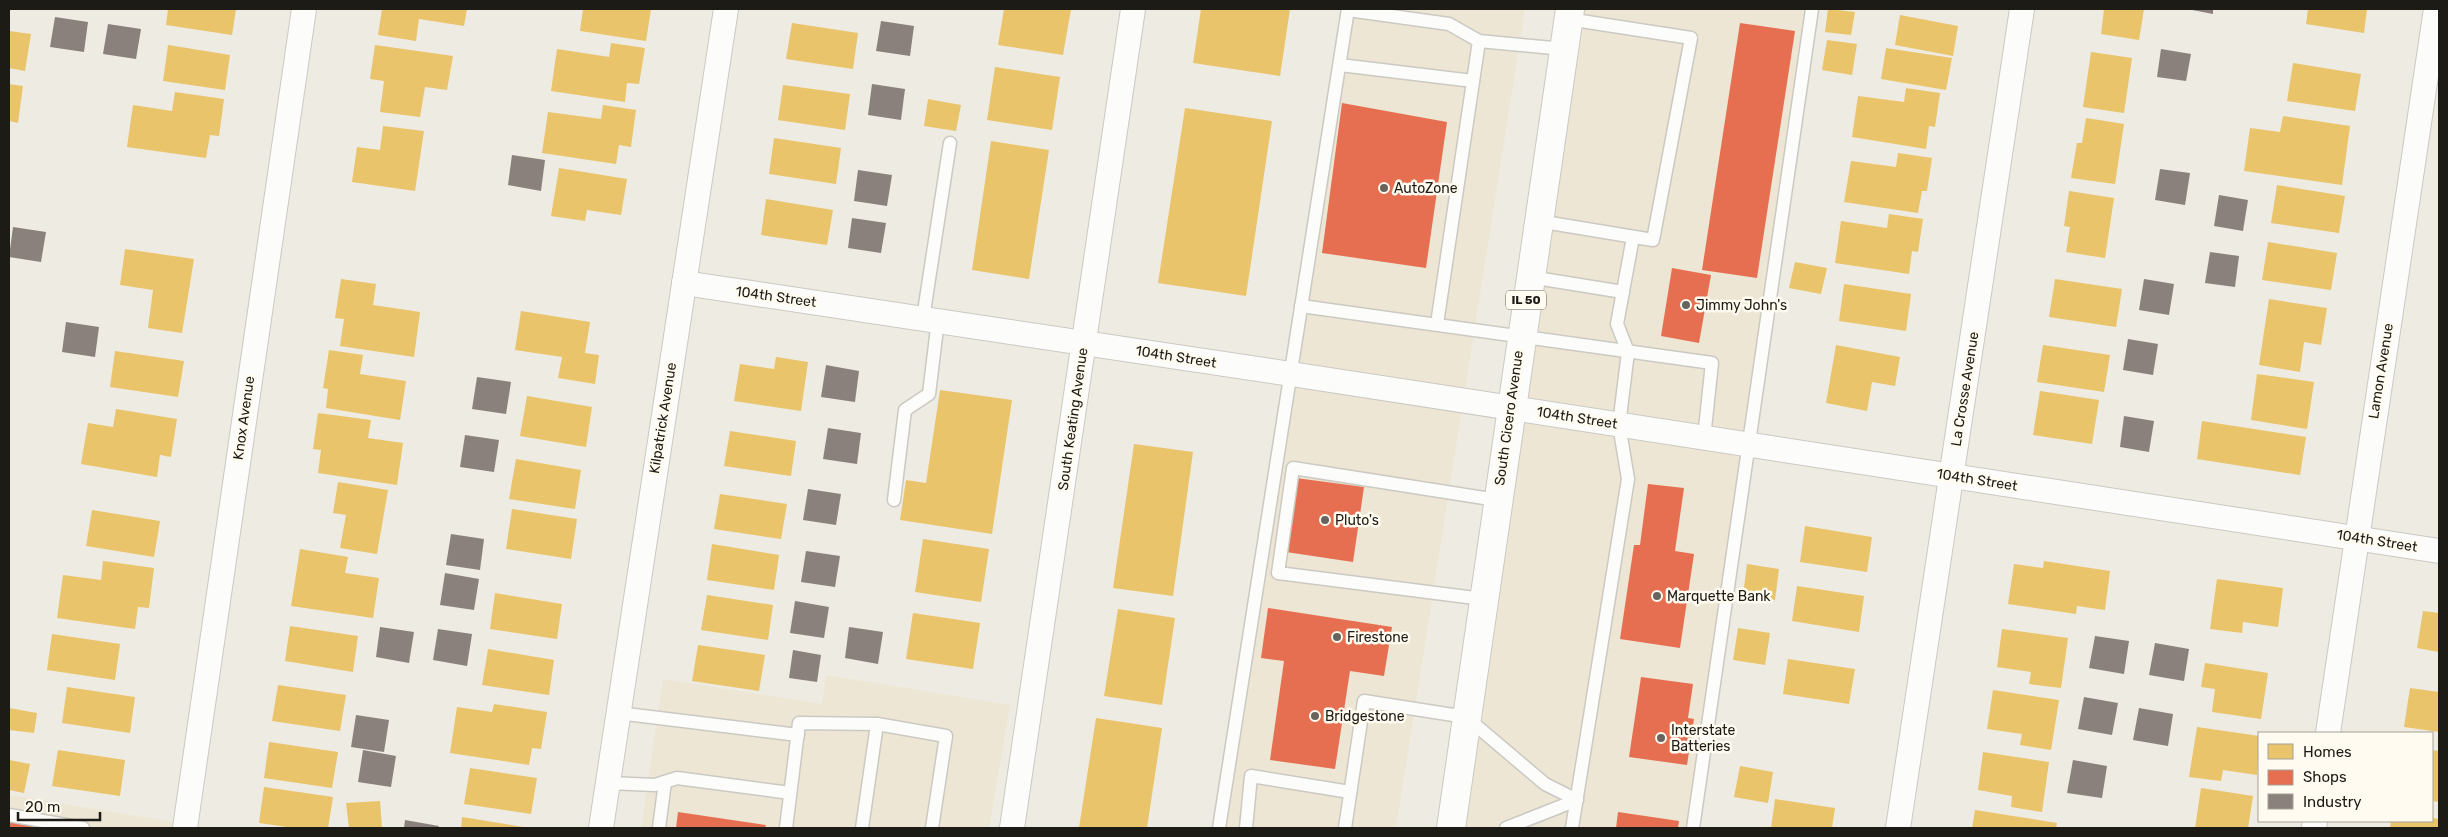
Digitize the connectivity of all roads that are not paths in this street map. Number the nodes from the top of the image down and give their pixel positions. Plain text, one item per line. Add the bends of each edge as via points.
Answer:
1 (304, 9) edge
2 (726, 9) edge
3 (1133, 9) edge
4 (1812, 9) edge
5 (2022, 9) edge
6 (2436, 9) edge
7 (1348, 10) edge
8 (1569, 14) edge
9 (1479, 40) junction
10 (1564, 50) junction
11 (1340, 65) junction
12 (1473, 81) junction
13 (950, 143) dead end
14 (1538, 221) junction
15 (1633, 237) junction
16 (1530, 277) junction
17 (684, 284) junction
18 (1623, 292) junction
19 (1301, 306) junction
20 (930, 319) junction
21 (1437, 324) junction
22 (1521, 338) junction
23 (1085, 343) junction
24 (1628, 352) junction
25 (1291, 374) junction
26 (1510, 408) junction
27 (1619, 424) junction
28 (1704, 438) junction
29 (1748, 445) junction
30 (1952, 476) junction
31 (894, 500) dead end
32 (1497, 500) junction
33 (2356, 538) junction
34 (2439, 551) edge
35 (1483, 599) junction
36 (618, 713) junction
37 (1466, 717) junction
38 (877, 724) junction
39 (2328, 732) edge
40 (798, 735) junction
41 (1227, 773) junction
42 (1250, 776) junction
43 (665, 782) junction
44 (608, 784) junction
45 (1350, 792) junction
46 (790, 793) junction
47 (1577, 800) junction
48 (9, 815) edge
49 (83, 828) edge
50 (186, 828) edge
51 (601, 828) edge
52 (659, 828) edge
53 (786, 828) edge
54 (862, 828) edge
55 (932, 828) edge
56 (1012, 828) edge
57 (1219, 828) edge
58 (1246, 828) edge
59 (1345, 828) edge
60 (1451, 828) edge
61 (1506, 828) edge
62 (1572, 828) edge
63 (1693, 828) edge
64 (1898, 828) edge

1 - 50 street, Knox Avenue
2 - 17 street, Kilpatrick Avenue
3 - 23 street, South Keating Avenue
4 - 29 lane
5 - 30 street, La Crosse Avenue
6 - 33 street, Lamon Avenue
7 - 9 lane via 1449,24
7 - 11 lane
8 - 10 main road, South Cicero Avenue / IL 50
8 - 15 lane via 1691,38 1653,240
9 - 10 lane
9 - 12 lane
10 - 14 main road, South Cicero Avenue / IL 50
11 - 12 lane
11 - 19 lane
12 - 21 lane
13 - 20 lane
14 - 15 lane
14 - 16 main road, South Cicero Avenue / IL 50
15 - 18 lane
16 - 18 lane
16 - 22 main road, South Cicero Avenue / IL 50
17 - 20 street, 104th Street
17 - 36 street, Kilpatrick Avenue
18 - 24 lane via 1617,324
19 - 21 lane
19 - 25 lane
20 - 23 street, 104th Street
20 - 31 lane via 928,394 905,410
21 - 22 lane
22 - 24 lane
22 - 26 main road, South Cicero Avenue / IL 50
23 - 25 street, 104th Street
23 - 56 street, South Keating Avenue
24 - 27 lane
24 - 28 lane via 1712,363
25 - 26 street, 104th Street
25 - 41 lane
26 - 27 street, 104th Street
26 - 32 main road, South Cicero Avenue / IL 50
27 - 28 street, 104th Street
27 - 47 lane via 1628,479
28 - 29 street, 104th Street
29 - 30 street, 104th Street
29 - 63 lane
30 - 33 street, 104th Street
30 - 64 street, La Crosse Avenue
32 - 35 main road, South Cicero Avenue / IL 50
32 - 35 lane via 1293,468 1278,573
33 - 34 street, 104th Street
33 - 39 street, Lamon Avenue
35 - 37 main road, South Cicero Avenue / IL 50
36 - 40 lane
36 - 44 street, Kilpatrick Avenue
37 - 45 lane via 1364,701
37 - 47 lane via 1545,784
37 - 60 main road, South Cicero Avenue / IL 50
38 - 40 lane via 799,723
38 - 54 lane
38 - 55 lane via 946,736
40 - 46 lane
41 - 42 lane
41 - 57 lane
42 - 45 lane
42 - 58 lane
43 - 44 lane via 644,786
43 - 46 lane via 677,778
43 - 52 lane
44 - 51 street, Kilpatrick Avenue
45 - 59 lane
46 - 53 lane
47 - 61 lane
47 - 62 lane
48 - 49 lane

